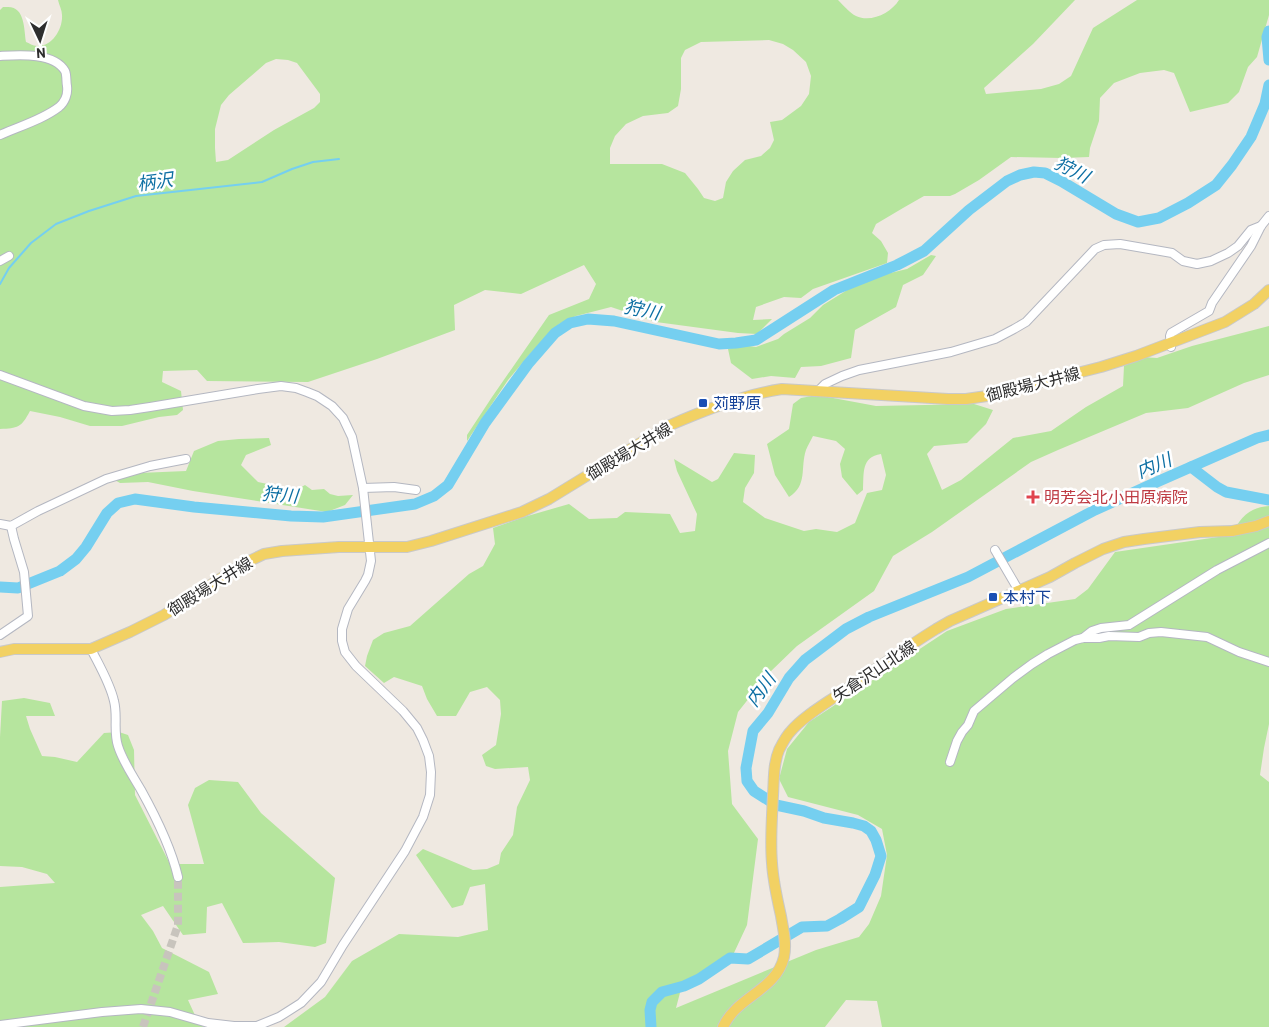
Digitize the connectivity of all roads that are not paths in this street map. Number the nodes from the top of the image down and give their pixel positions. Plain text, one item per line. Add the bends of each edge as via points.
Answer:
1 (0, 56) edge
2 (0, 135) edge
3 (1269, 216) edge
4 (1261, 226) junction
5 (9, 256) dead end
6 (0, 261) edge
7 (1269, 290) edge
8 (1170, 345) junction
9 (0, 376) edge
10 (819, 390) junction
11 (186, 459) dead end
12 (416, 490) dead end
13 (363, 492) junction
14 (0, 524) edge
15 (1268, 524) edge
16 (11, 526) junction
17 (370, 542) junction
18 (1269, 543) edge
19 (994, 550) dead end
20 (1019, 591) junction
21 (0, 635) edge
22 (1083, 638) junction
23 (91, 649) junction
24 (0, 652) edge
25 (1269, 662) edge
26 (950, 762) dead end
27 (178, 878) tunnel mouth
28 (0, 1024) edge
29 (723, 1027) edge

1 - 2 street via 49,58 65,71 67,90 60,106
3 - 4 street
4 - 8 street via 1209,311 1171,333
4 - 10 street via 1251,230 1228,253 1196,264 1183,261 1172,253 1120,244 1104,245 1095,249 1026,322 1014,329 951,352 859,370 825,384
5 - 6 street
7 - 8 main road, 御殿場大井線 via 1225,322
8 - 10 main road, 御殿場大井線 via 1101,367 966,399
9 - 13 street via 84,406 112,411 281,386 296,388 317,396 343,418 352,437
10 - 17 main road, 御殿場大井線 via 763,392 689,416 522,512 407,547
11 - 16 street via 106,479
12 - 13 street via 394,487
13 - 17 street
14 - 16 street
15 - 20 main road, 矢倉沢山北線 via 1124,542 1090,555
16 - 21 street via 24,572 28,616
17 - 23 main road, 御殿場大井線 via 264,554 164,615
17 - 28 street via 368,575 348,610 342,641 345,652 356,666 418,728 429,756 430,795 424,817 405,851 321,982 301,1003 280,1018 257,1026 234,1026 141,1009
18 - 22 street via 1217,570 1129,625 1101,628
19 - 20 street
20 - 29 main road, 矢倉沢山北線 via 950,621 915,642 802,721 785,739 776,763 771,847 784,932 784,957 768,984 742,1003
22 - 25 street via 1118,635 1132,638 1161,632 1207,637
22 - 26 street via 1063,645 1032,664 974,711 957,741
23 - 24 main road, 御殿場大井線 via 14,649
23 - 27 street via 114,701 118,747 161,829

